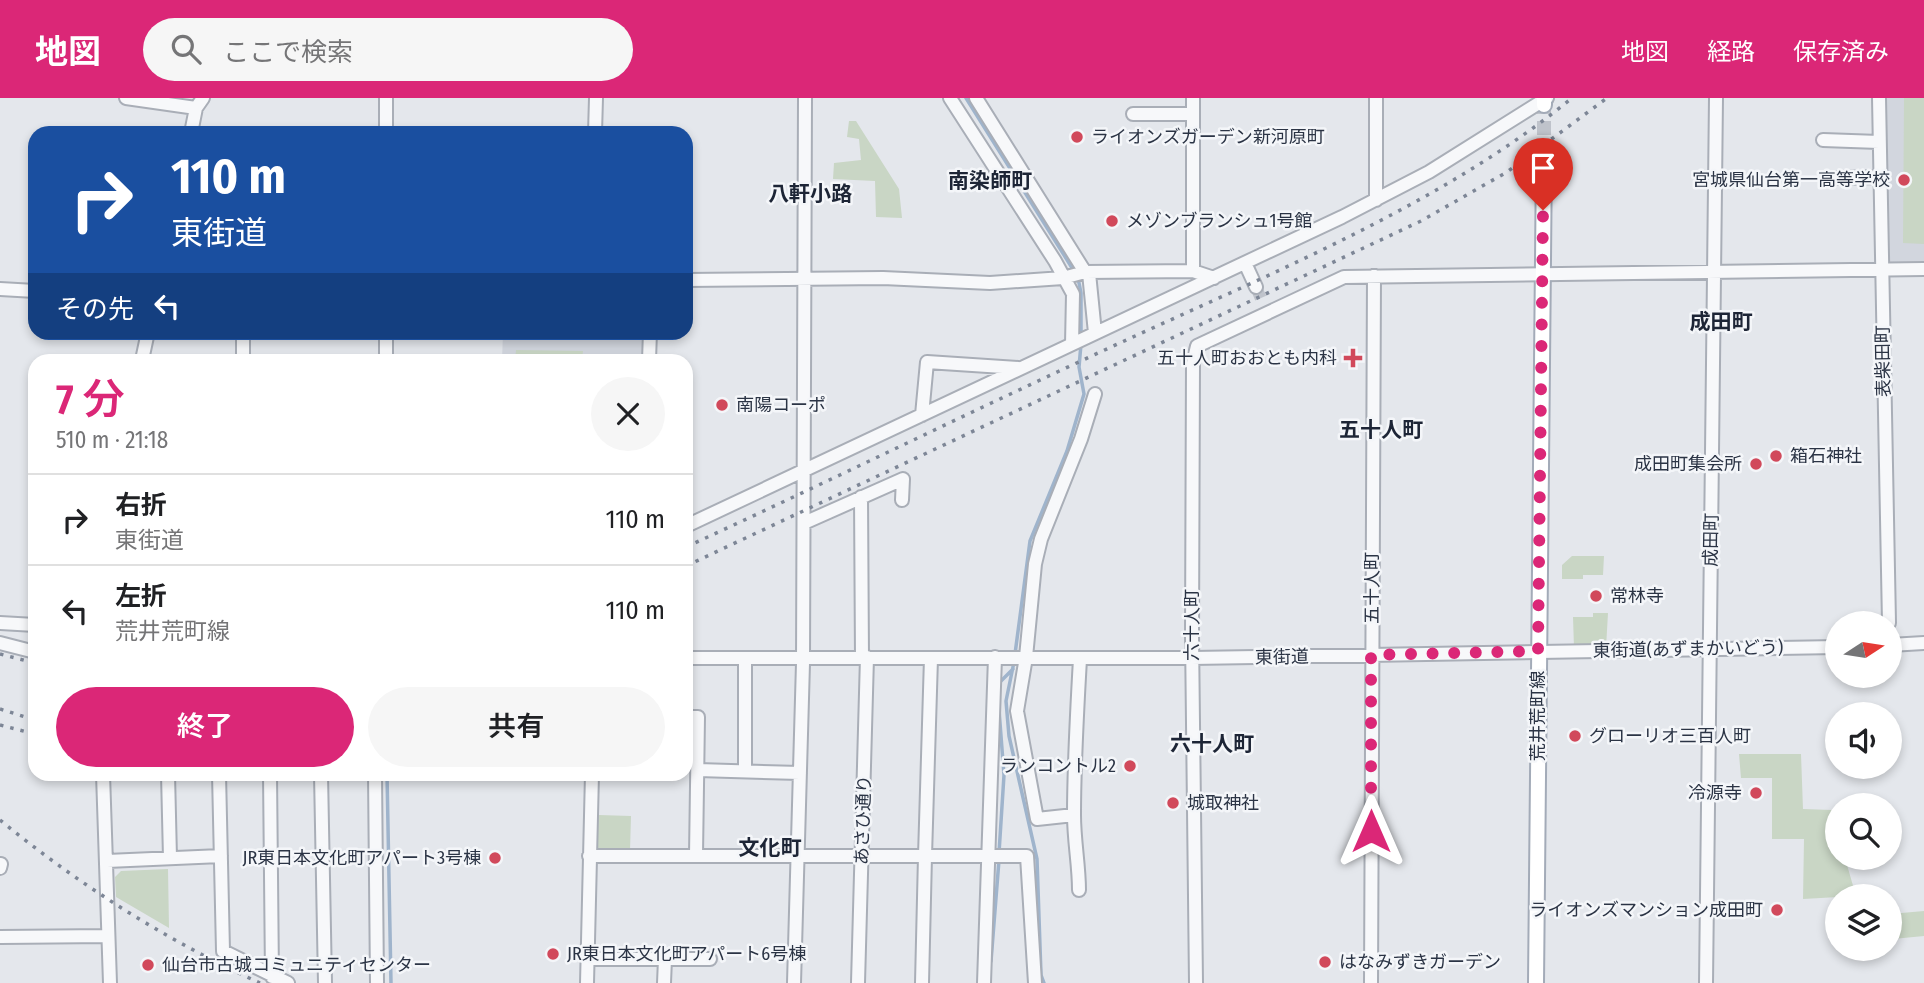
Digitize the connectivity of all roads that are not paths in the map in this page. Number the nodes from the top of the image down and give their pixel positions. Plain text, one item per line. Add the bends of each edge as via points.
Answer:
1 (126, 98) edge
2 (386, 98) edge
3 (596, 98) edge
4 (805, 98) edge
5 (950, 98) edge
6 (976, 98) edge
7 (1193, 98) edge
8 (1376, 98) edge
9 (1716, 98) edge
10 (1879, 98) edge
11 (1545, 100) edge
12 (200, 103) edge
13 (1133, 114) dead end
14 (1193, 114) junction
15 (193, 126) edge
16 (386, 126) edge
17 (595, 126) edge
18 (1823, 140) dead end
19 (1879, 142) junction
20 (1544, 156) tunnel mouth
21 (1880, 177) junction
22 (1837, 178) dead end
23 (1376, 200) junction
24 (1245, 263) junction
25 (1882, 269) junction
26 (1924, 269) edge
27 (1193, 271) junction
28 (1713, 272) junction
29 (1087, 273) junction
30 (1542, 275) junction
31 (1374, 276) junction
32 (803, 278) junction
33 (1063, 278) junction
34 (1214, 278) junction
35 (693, 280) edge
36 (1256, 287) tunnel mouth
37 (0, 289) edge
38 (28, 291) edge
39 (1092, 334) junction
40 (1073, 343) junction
41 (1021, 369) junction
42 (1095, 394) dead end
43 (922, 415) junction
44 (803, 471) junction
45 (861, 497) junction
46 (902, 500) dead end
47 (693, 523) edge
48 (804, 523) junction
49 (1889, 611) edge
50 (0, 623) edge
51 (28, 625) edge
52 (0, 643) edge
53 (1924, 643) edge
54 (1902, 644) edge
55 (1825, 647) edge
56 (28, 650) edge
57 (1710, 650) junction
58 (1538, 651) junction
59 (1371, 655) junction
60 (803, 657) junction
61 (864, 657) junction
62 (1000, 657) junction
63 (1024, 657) junction
64 (693, 658) edge
65 (745, 658) junction
66 (932, 658) junction
67 (1192, 658) junction
68 (1080, 659) junction
69 (693, 717) edge
70 (698, 770) junction
71 (745, 771) junction
72 (800, 773) junction
73 (103, 781) edge
74 (169, 781) edge
75 (219, 781) edge
76 (270, 781) edge
77 (321, 781) edge
78 (374, 781) edge
79 (592, 781) edge
80 (1074, 815) junction
81 (696, 855) junction
82 (220, 856) junction
83 (589, 856) junction
84 (798, 856) junction
85 (862, 856) junction
86 (925, 856) junction
87 (997, 857) junction
88 (170, 858) junction
89 (107, 861) junction
90 (1079, 890) dead end
91 (108, 936) junction
92 (0, 937) edge
93 (587, 959) junction
94 (665, 959) junction
95 (710, 959) dead end
96 (272, 977) junction
97 (110, 983) edge
98 (288, 983) edge
99 (325, 983) edge
100 (377, 983) edge
101 (587, 983) edge
102 (664, 983) edge
103 (794, 983) edge
104 (858, 983) edge
105 (922, 983) edge
106 (984, 983) edge
107 (1035, 983) edge
108 (1196, 983) edge
109 (1371, 983) edge
110 (1536, 983) edge
111 (1706, 983) edge

1 - 12 street
2 - 16 street
3 - 17 street
4 - 32 street
5 - 33 street
6 - 29 street
7 - 14 street
8 - 23 street
9 - 28 street, 成田町
10 - 19 street, 表柴田町
11 - 23 street
12 - 15 street
13 - 14 street
14 - 27 street
18 - 19 street
19 - 21 street, 表柴田町
20 - 30 main road, 荒井荒町線
21 - 22 street
21 - 25 street, 表柴田町
23 - 24 street
24 - 34 street
24 - 36 street
25 - 26 street
25 - 28 street
25 - 49 street, 表柴田町
27 - 29 street
27 - 34 street
28 - 30 street
28 - 57 street, 成田町
29 - 33 street
29 - 39 street
30 - 31 street
30 - 58 main road, 荒井荒町線
31 - 59 street, 五十人町
31 - 67 street, 六十人町 via 1344,277 1265,306 1202,342 1195,351
32 - 33 street via 990,283
32 - 35 street
32 - 44 street
33 - 40 street via 1073,294
34 - 39 street
37 - 38 street
39 - 40 street
40 - 41 street
41 - 43 street
41 - 43 street via 927,362
42 - 63 street via 1041,539
43 - 44 street
44 - 47 street
44 - 48 street
45 - 46 street via 903,479
45 - 48 street
45 - 61 street, あさひ通り
48 - 60 street
50 - 51 street
52 - 56 street
53 - 54 street
55 - 57 street, 東街道(あずまかいどう)
57 - 58 street, 東街道(あずまかいどう)
57 - 111 street, 成田町
58 - 59 street, 東街道
58 - 110 main road, 荒井荒町線
59 - 67 street, 東街道
59 - 109 street, 五十人町
60 - 61 street
60 - 65 street
60 - 72 street
61 - 66 street
61 - 85 street, あさひ通り
62 - 63 street, 東街道
62 - 66 street
62 - 87 street
63 - 68 street, 東街道
63 - 80 street via 1017,711 1037,819
64 - 65 street
65 - 71 street
66 - 86 street
67 - 68 street, 東街道
67 - 108 street, 六十人町
68 - 80 street
69 - 70 street via 698,717
70 - 71 street
70 - 81 street
71 - 72 street
72 - 84 street
73 - 89 street
74 - 88 street
75 - 82 street
76 - 96 street
77 - 99 street
78 - 100 street
79 - 83 street
80 - 90 street
81 - 83 street
81 - 84 street
82 - 88 street
82 - 96 street via 223,951
83 - 93 street
84 - 85 street
84 - 103 street
85 - 86 street
85 - 104 street, あさひ通り
86 - 87 street
86 - 105 street
87 - 106 street
87 - 107 street via 1027,856
88 - 89 street
89 - 91 street
91 - 92 street
91 - 97 street
93 - 94 street
93 - 101 street
94 - 95 street
94 - 102 street
96 - 98 street

